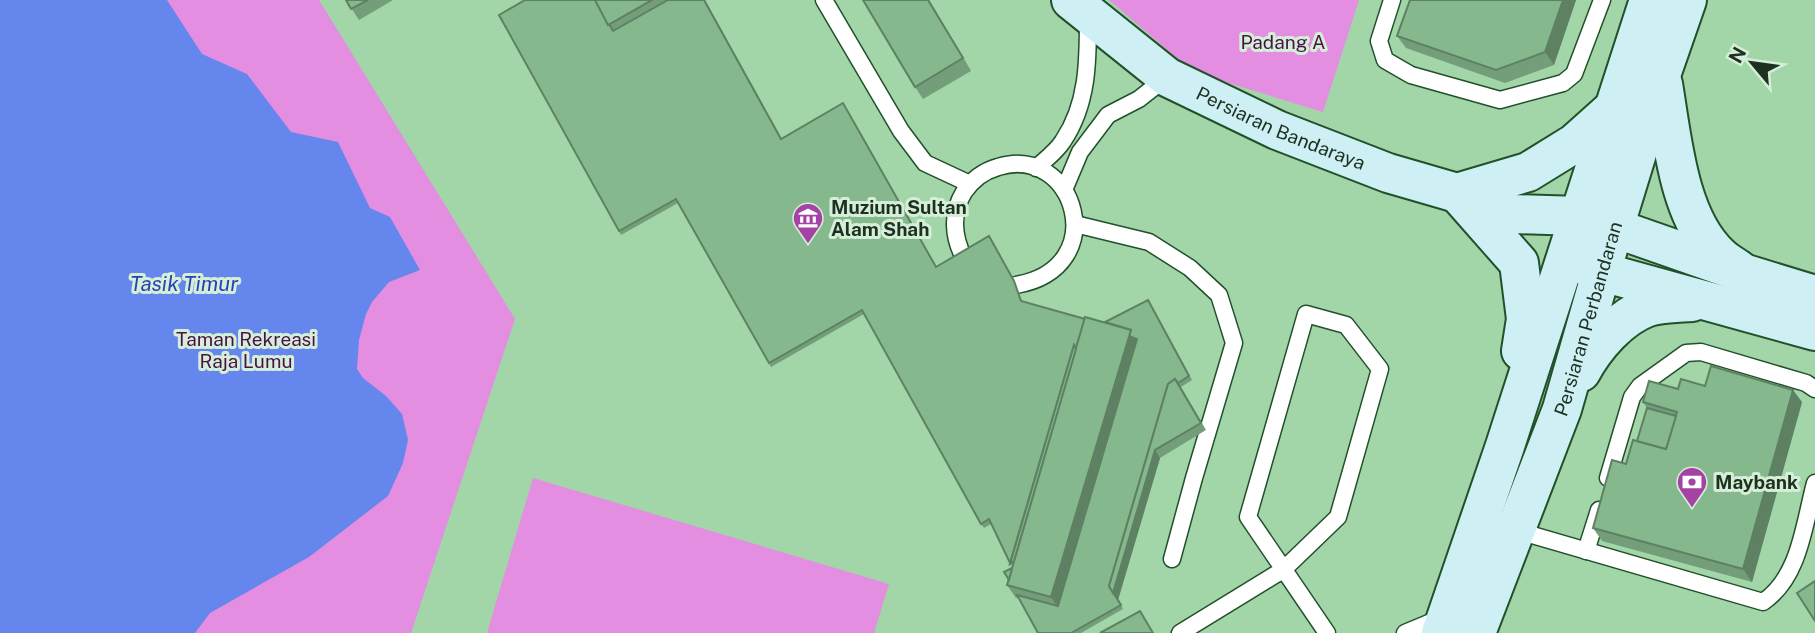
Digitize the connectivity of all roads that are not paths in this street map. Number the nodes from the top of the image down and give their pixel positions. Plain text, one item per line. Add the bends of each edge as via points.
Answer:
1 (824, 0) edge
2 (1392, 0) edge
3 (1602, 0) edge
4 (1649, 0) edge
5 (1688, 0) edge
6 (1080, 7) edge
7 (1661, 75) junction
8 (1167, 77) junction
9 (1615, 107) junction
10 (1036, 168) junction
11 (970, 184) junction
12 (1064, 190) junction
13 (1457, 193) junction
14 (1513, 214) junction
15 (1597, 222) junction
16 (1075, 224) junction
17 (964, 258) edge
18 (1567, 258) junction
19 (1602, 272) junction
20 (1746, 275) junction
21 (1016, 285) edge
22 (1815, 295) edge
23 (1708, 300) junction
24 (1815, 331) edge
25 (1815, 390) edge
26 (1562, 410) junction
27 (1505, 446) junction
28 (1815, 483) edge
29 (1515, 530) junction
30 (1586, 551) junction
31 (1172, 559) dead end
32 (1283, 570) junction
33 (1454, 627) edge
34 (1180, 633) edge
35 (1327, 633) edge
36 (1405, 633) edge

1 - 11 lane via 901,131 925,163
2 - 3 lane via 1379,41 1385,60 1411,75 1500,100 1563,83 1574,74
4 - 9 main road, Persiaran Perbandaran
5 - 7 main road, Persiaran Perbandaran
6 - 8 main road, Persiaran Bandaraya
6 - 10 lane via 1088,68 1083,98 1063,141
7 - 15 main road, Persiaran Perbandaran
7 - 20 main road via 1686,200 1719,256
8 - 12 lane via 1108,115 1080,152
8 - 13 main road, Persiaran Bandaraya via 1277,130 1388,173
9 - 13 main road via 1574,143 1528,172
9 - 15 main road, Persiaran Perbandaran
10 - 11 lane via 1001,166
10 - 12 lane
11 - 17 lane via 954,220
12 - 16 lane
13 - 14 main road, Persiaran Bandaraya
13 - 27 main road via 1521,270 1526,320
14 - 15 main road, Persiaran Bandaraya
14 - 18 main road, Persiaran Bandaraya
15 - 18 main road, Persiaran Perbandaran
15 - 19 main road, Persiaran Perbandaran
15 - 20 main road, Persiaran Bandaraya
16 - 21 lane via 1070,247 1058,267 1046,276
16 - 31 lane via 1149,242 1190,268 1219,295 1228,321 1234,343
18 - 19 main road, Persiaran Bandaraya
18 - 27 main road, Persiaran Perbandaran
19 - 23 main road, Persiaran Bandaraya
19 - 26 main road, Persiaran Perbandaran
20 - 22 main road, Persiaran Bandaraya
23 - 24 main road, Persiaran Bandaraya
23 - 26 main road via 1651,306 1634,313 1589,357
25 - 30 lane via 1806,383 1701,352 1686,353 1632,397
26 - 29 main road, Persiaran Perbandaran
27 - 33 main road, Persiaran Perbandaran
28 - 30 lane via 1791,570 1776,593 1763,602
29 - 30 lane
29 - 33 main road, Persiaran Perbandaran
32 - 32 lane via 1338,517 1380,369 1346,325 1306,314 1248,517
32 - 34 lane
32 - 35 lane
33 - 36 lane

